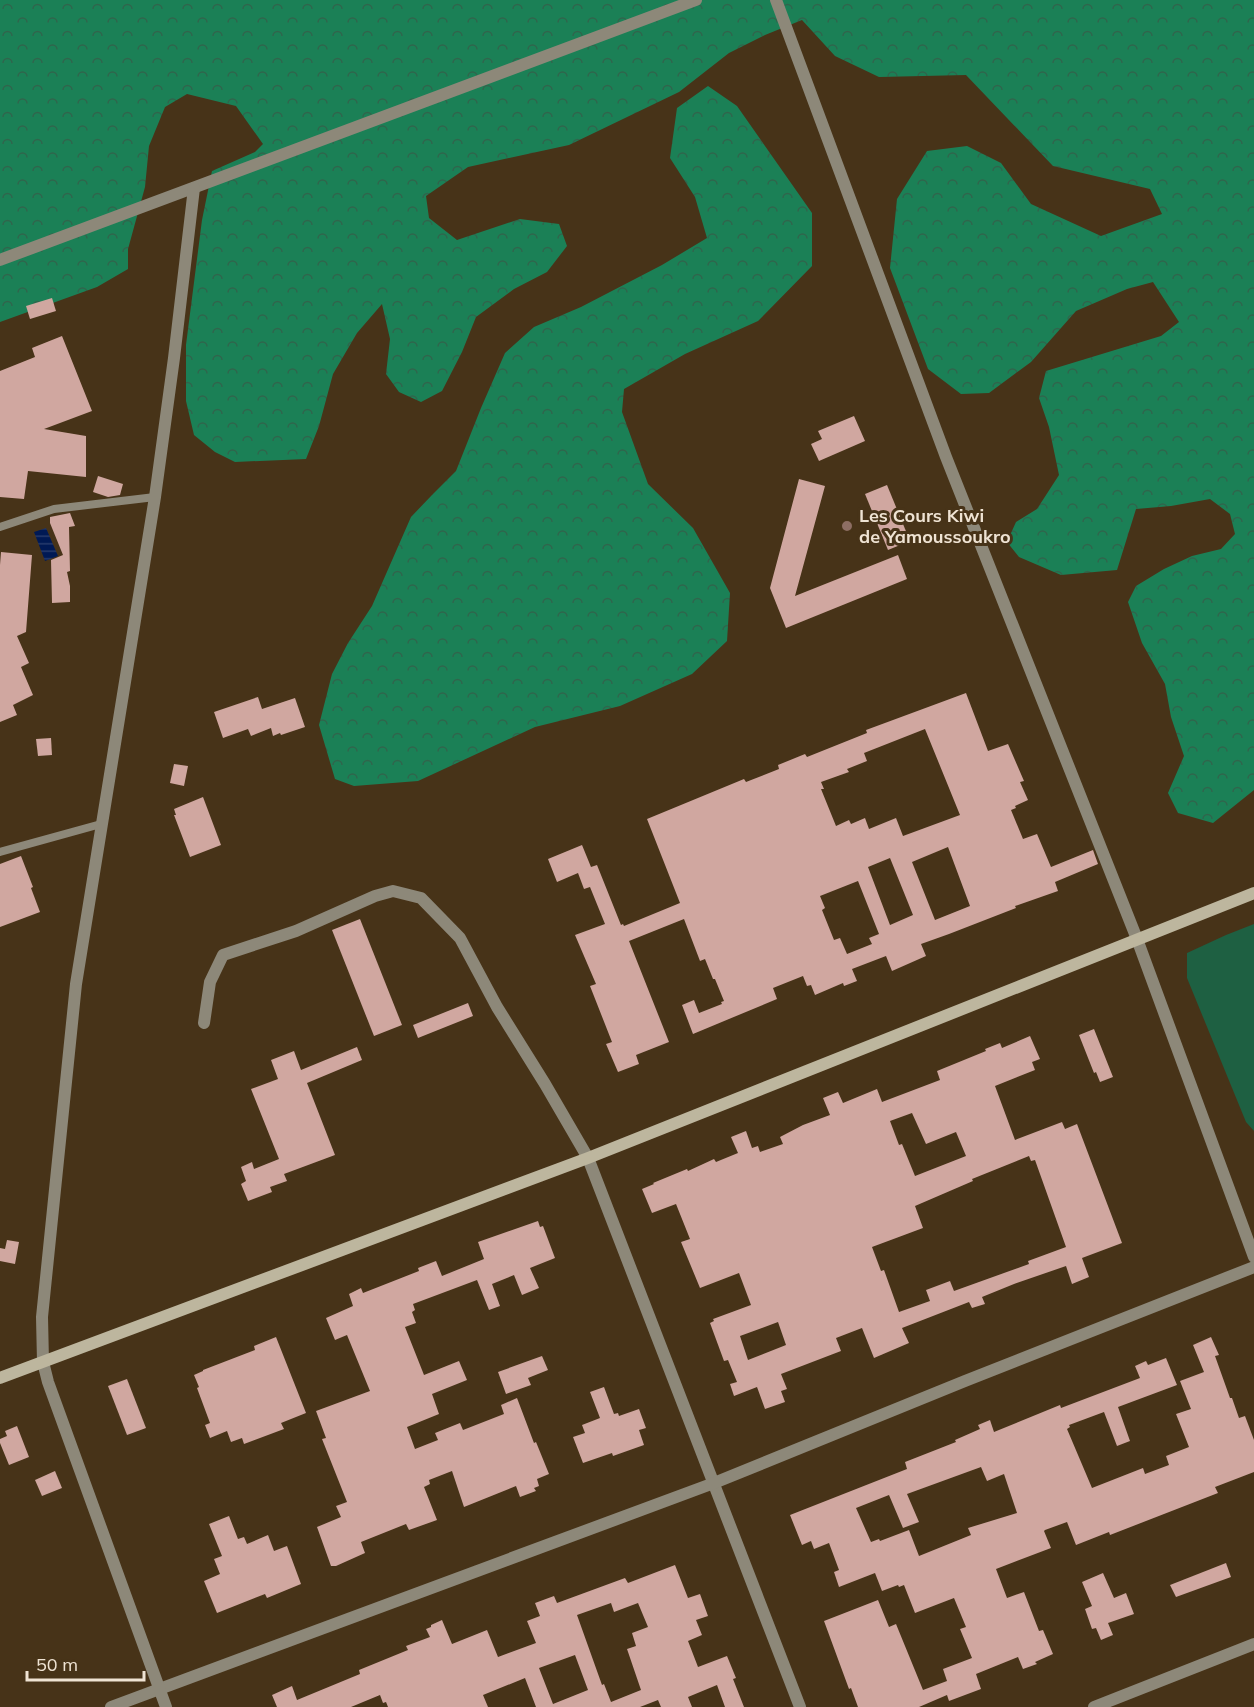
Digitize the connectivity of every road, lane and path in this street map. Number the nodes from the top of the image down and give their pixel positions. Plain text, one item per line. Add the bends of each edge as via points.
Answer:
1 (696, 0) edge
2 (776, 0) edge
3 (194, 188) junction
4 (0, 260) edge
5 (155, 497) junction
6 (0, 527) edge
7 (101, 824) junction
8 (0, 852) edge
9 (1254, 893) edge
10 (1137, 939) junction
11 (204, 1023) dead end
12 (588, 1158) junction
13 (1254, 1257) edge
14 (1254, 1267) edge
15 (43, 1362) junction
16 (0, 1378) edge
17 (714, 1483) junction
18 (1254, 1644) edge
19 (159, 1689) junction
20 (111, 1707) edge
21 (166, 1707) edge
22 (800, 1707) edge
23 (1094, 1707) edge

1 - 3 street
2 - 10 street via 946,457
3 - 4 street
3 - 5 street
5 - 6 lane via 54,509
5 - 7 street
7 - 8 lane
7 - 15 street via 76,984 42,1317
9 - 10 street
10 - 12 street
10 - 13 street
11 - 12 street via 210,982 223,956 296,931 375,896 393,891 421,898 460,938
12 - 15 street
12 - 17 street
14 - 17 street
15 - 16 street
15 - 19 street
17 - 19 street
17 - 22 street
18 - 23 street
19 - 20 street
19 - 21 street

